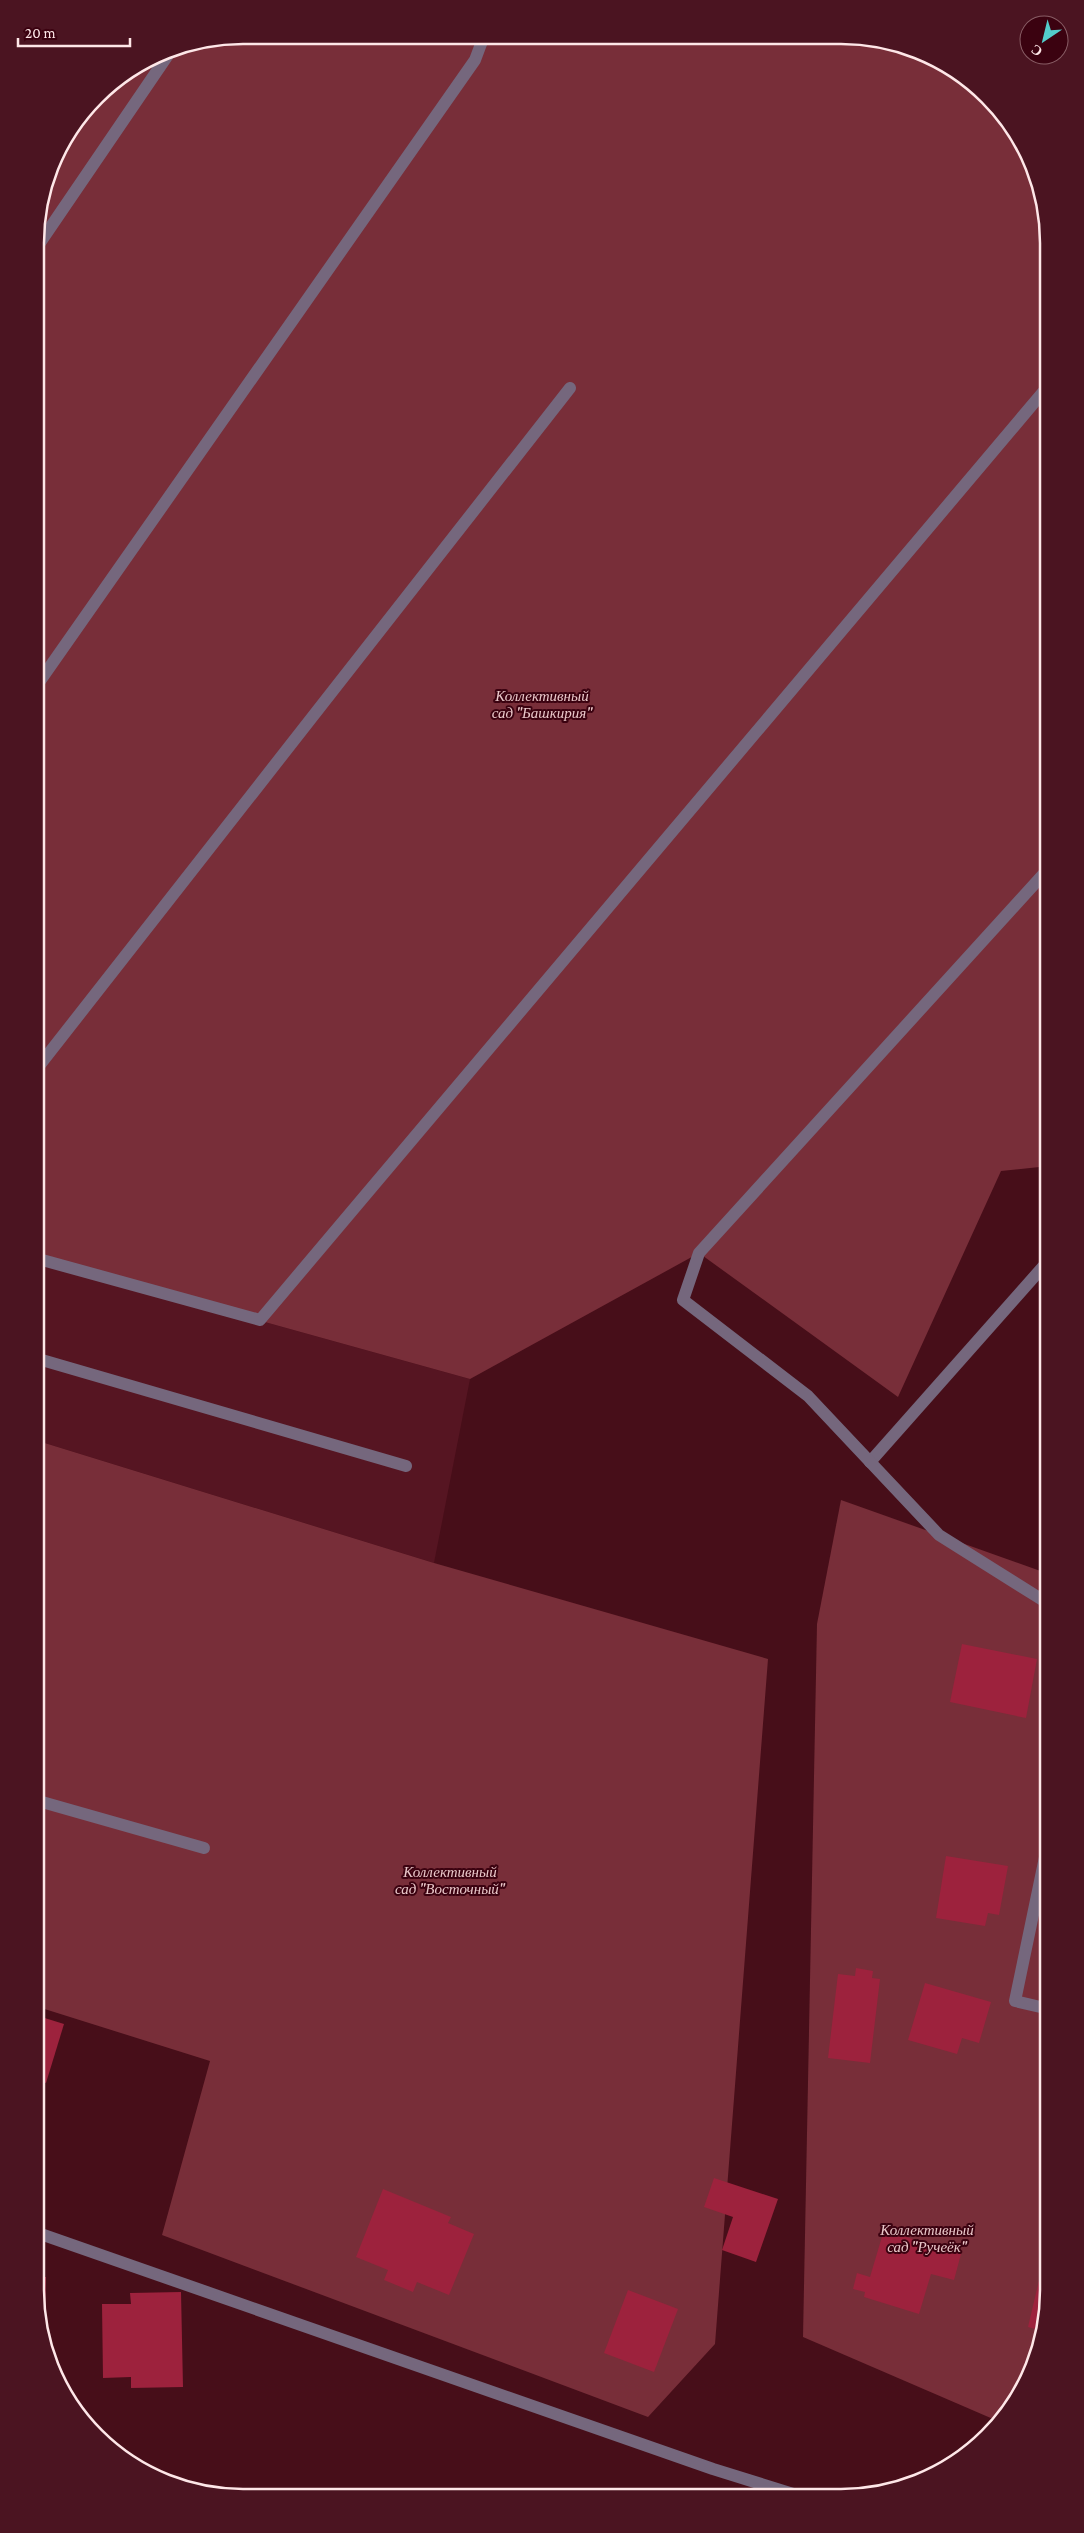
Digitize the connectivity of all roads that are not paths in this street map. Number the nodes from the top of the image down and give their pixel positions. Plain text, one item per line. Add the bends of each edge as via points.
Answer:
1 (481, 44) edge
2 (165, 60) edge
3 (44, 238) edge
4 (570, 388) dead end
5 (1040, 396) edge
6 (44, 675) edge
7 (1040, 878) edge
8 (44, 1060) edge
9 (44, 1260) edge
10 (1040, 1270) edge
11 (44, 1361) edge
12 (870, 1462) junction
13 (406, 1466) dead end
14 (1040, 1598) edge
15 (44, 1803) edge
16 (204, 1848) dead end
17 (1040, 1881) edge
18 (1040, 2007) edge
19 (44, 2235) edge
20 (777, 2489) edge

1 - 6 street via 475,60
2 - 3 street
4 - 8 street
5 - 9 street via 260,1320
7 - 12 street via 699,1253 683,1300 808,1396
10 - 12 street
11 - 13 street
12 - 14 street via 939,1535
15 - 16 street
17 - 18 street via 1015,2001
19 - 20 street

